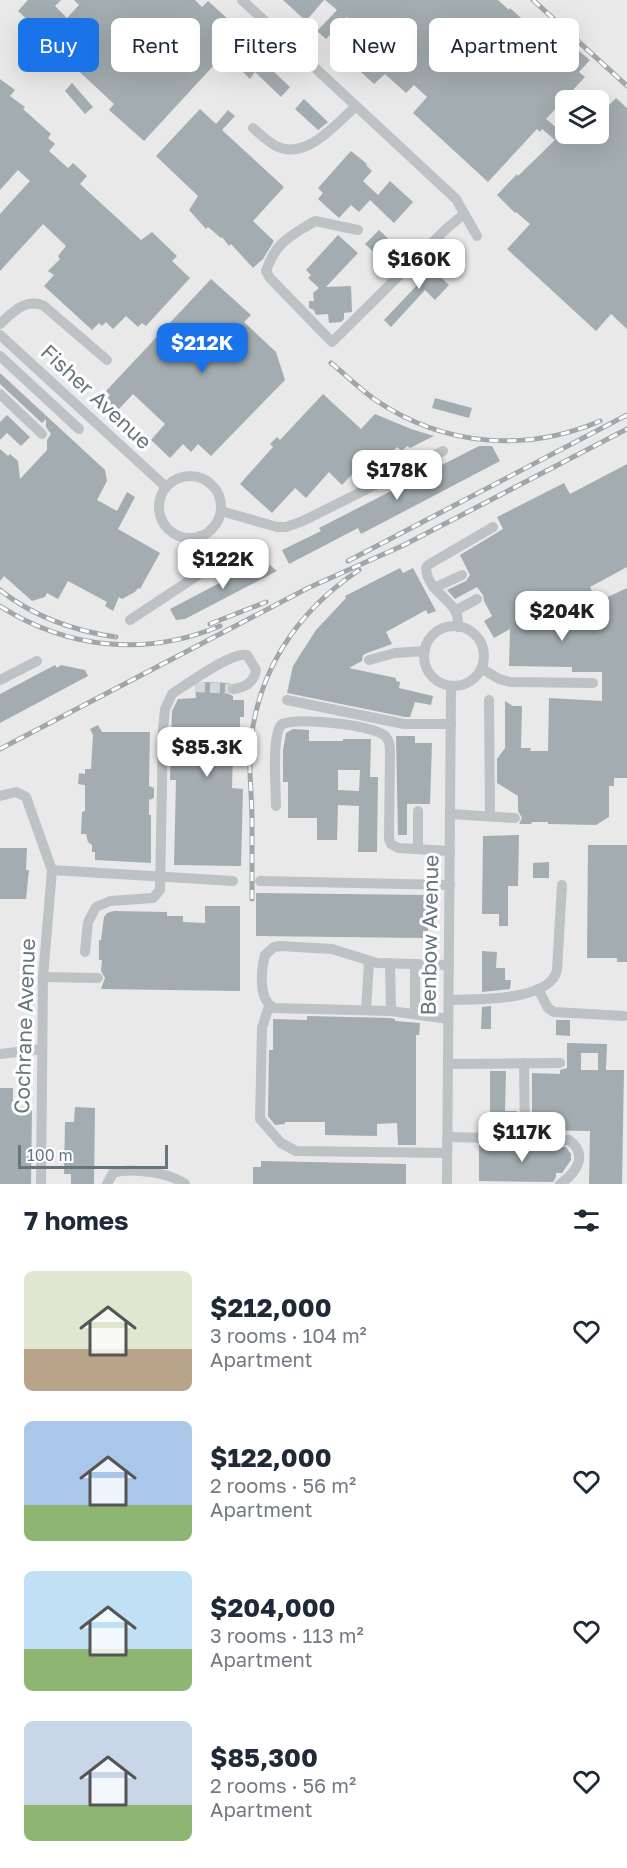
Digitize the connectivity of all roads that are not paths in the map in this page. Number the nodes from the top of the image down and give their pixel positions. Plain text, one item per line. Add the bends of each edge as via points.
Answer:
1 (242, 0) edge
2 (356, 106) junction
3 (253, 128) dead end
4 (464, 214) junction
5 (358, 230) dead end
6 (477, 236) dead end
7 (0, 324) edge
8 (0, 334) edge
9 (0, 356) edge
10 (108, 360) dead end
11 (0, 394) edge
12 (79, 429) dead end
13 (42, 434) dead end
14 (443, 451) dead end
15 (165, 487) junction
16 (221, 511) junction
17 (493, 527) dead end
18 (200, 536) junction
19 (462, 575) dead end
20 (434, 588) junction
21 (477, 599) dead end
22 (455, 611) junction
23 (130, 620) dead end
24 (458, 627) junction
25 (425, 651) junction
26 (369, 660) dead end
27 (37, 662) dead end
28 (481, 668) junction
29 (0, 680) edge
30 (593, 683) dead end
31 (451, 686) junction
32 (233, 689) tunnel mouth
33 (287, 700) dead end
34 (489, 700) dead end
35 (451, 724) junction
36 (0, 796) edge
37 (276, 806) dead end
38 (418, 811) dead end
39 (450, 814) junction
40 (490, 816) junction
41 (515, 818) dead end
42 (418, 849) junction
43 (450, 851) junction
44 (52, 870) junction
45 (161, 878) junction
46 (233, 880) dead end
47 (260, 880) dead end
48 (450, 885) junction
49 (562, 885) dead end
50 (85, 952) dead end
51 (369, 962) junction
52 (390, 963) junction
53 (415, 964) junction
54 (449, 965) junction
55 (43, 977) junction
56 (98, 978) dead end
57 (538, 989) junction
58 (448, 1000) junction
59 (269, 1006) junction
60 (366, 1010) junction
61 (391, 1011) junction
62 (415, 1014) junction
63 (624, 1016) dead end
64 (448, 1019) junction
65 (42, 1049) junction
66 (0, 1054) edge
67 (524, 1063) junction
68 (561, 1063) dead end
69 (448, 1064) junction
70 (447, 1137) junction
71 (525, 1138) junction
72 (447, 1153) junction
73 (41, 1184) edge
74 (107, 1184) edge
75 (185, 1184) edge
76 (447, 1184) edge
77 (560, 1184) edge

1 - 2 lane
2 - 3 lane via 312,143 296,150 275,146
2 - 4 lane via 456,199
4 - 5 lane via 332,342 266,271 284,239 315,220
4 - 6 lane
7 - 10 lane via 20,308 38,303
8 - 15 lane, Fisher Avenue
9 - 12 lane
11 - 13 lane
14 - 16 lane via 294,525 278,527
15 - 16 lane via 181,477 202,478 219,494
15 - 18 lane via 159,508 168,530 189,538
16 - 18 lane via 215,526
17 - 20 lane via 428,565 426,572
18 - 23 lane via 204,564 198,575
19 - 20 lane
20 - 22 lane
21 - 22 lane
22 - 24 lane
24 - 25 lane via 442,629
24 - 28 lane via 480,641 484,651
25 - 26 lane
25 - 31 lane via 426,666 432,676
27 - 29 lane
28 - 30 lane via 510,682
28 - 31 lane via 472,680
31 - 35 lane, Benbow Avenue
32 - 45 lane via 244,687 255,677 256,670 243,654 172,694 167,702
33 - 35 lane via 404,724
34 - 40 lane
35 - 39 lane, Benbow Avenue
36 - 44 lane via 16,792 26,797
37 - 42 lane via 275,743 282,724 324,722 381,733 388,740 390,751 389,839 394,847
38 - 42 lane
39 - 40 lane
39 - 43 lane, Benbow Avenue
40 - 41 lane
42 - 43 lane
43 - 48 lane, Benbow Avenue
44 - 45 lane
44 - 55 lane, Cochrane Avenue
45 - 46 lane
45 - 50 lane via 160,890 153,898 110,901 96,907 88,922
47 - 48 lane
48 - 54 lane, Benbow Avenue
49 - 57 lane via 556,975
51 - 52 lane
51 - 59 lane via 332,949 274,947 263,962 263,997
51 - 60 lane
52 - 53 lane
52 - 61 lane
53 - 54 lane
53 - 62 lane
54 - 58 lane, Benbow Avenue
55 - 56 lane
55 - 65 lane, Cochrane Avenue
57 - 58 lane via 511,996
57 - 63 lane via 554,1012
58 - 64 lane, Benbow Avenue
59 - 60 lane
59 - 72 lane via 262,1028 260,1119 281,1143 296,1151
60 - 61 lane
61 - 62 lane
62 - 64 lane
64 - 69 lane, Benbow Avenue
65 - 66 lane
65 - 73 lane, Cochrane Avenue
67 - 68 lane
67 - 69 lane
67 - 71 lane
69 - 70 lane, Benbow Avenue
70 - 71 lane
70 - 72 lane, Benbow Avenue
71 - 77 lane via 569,1140 574,1144 578,1154 575,1171
72 - 76 lane, Benbow Avenue
74 - 75 lane via 113,1173 128,1170 172,1176

